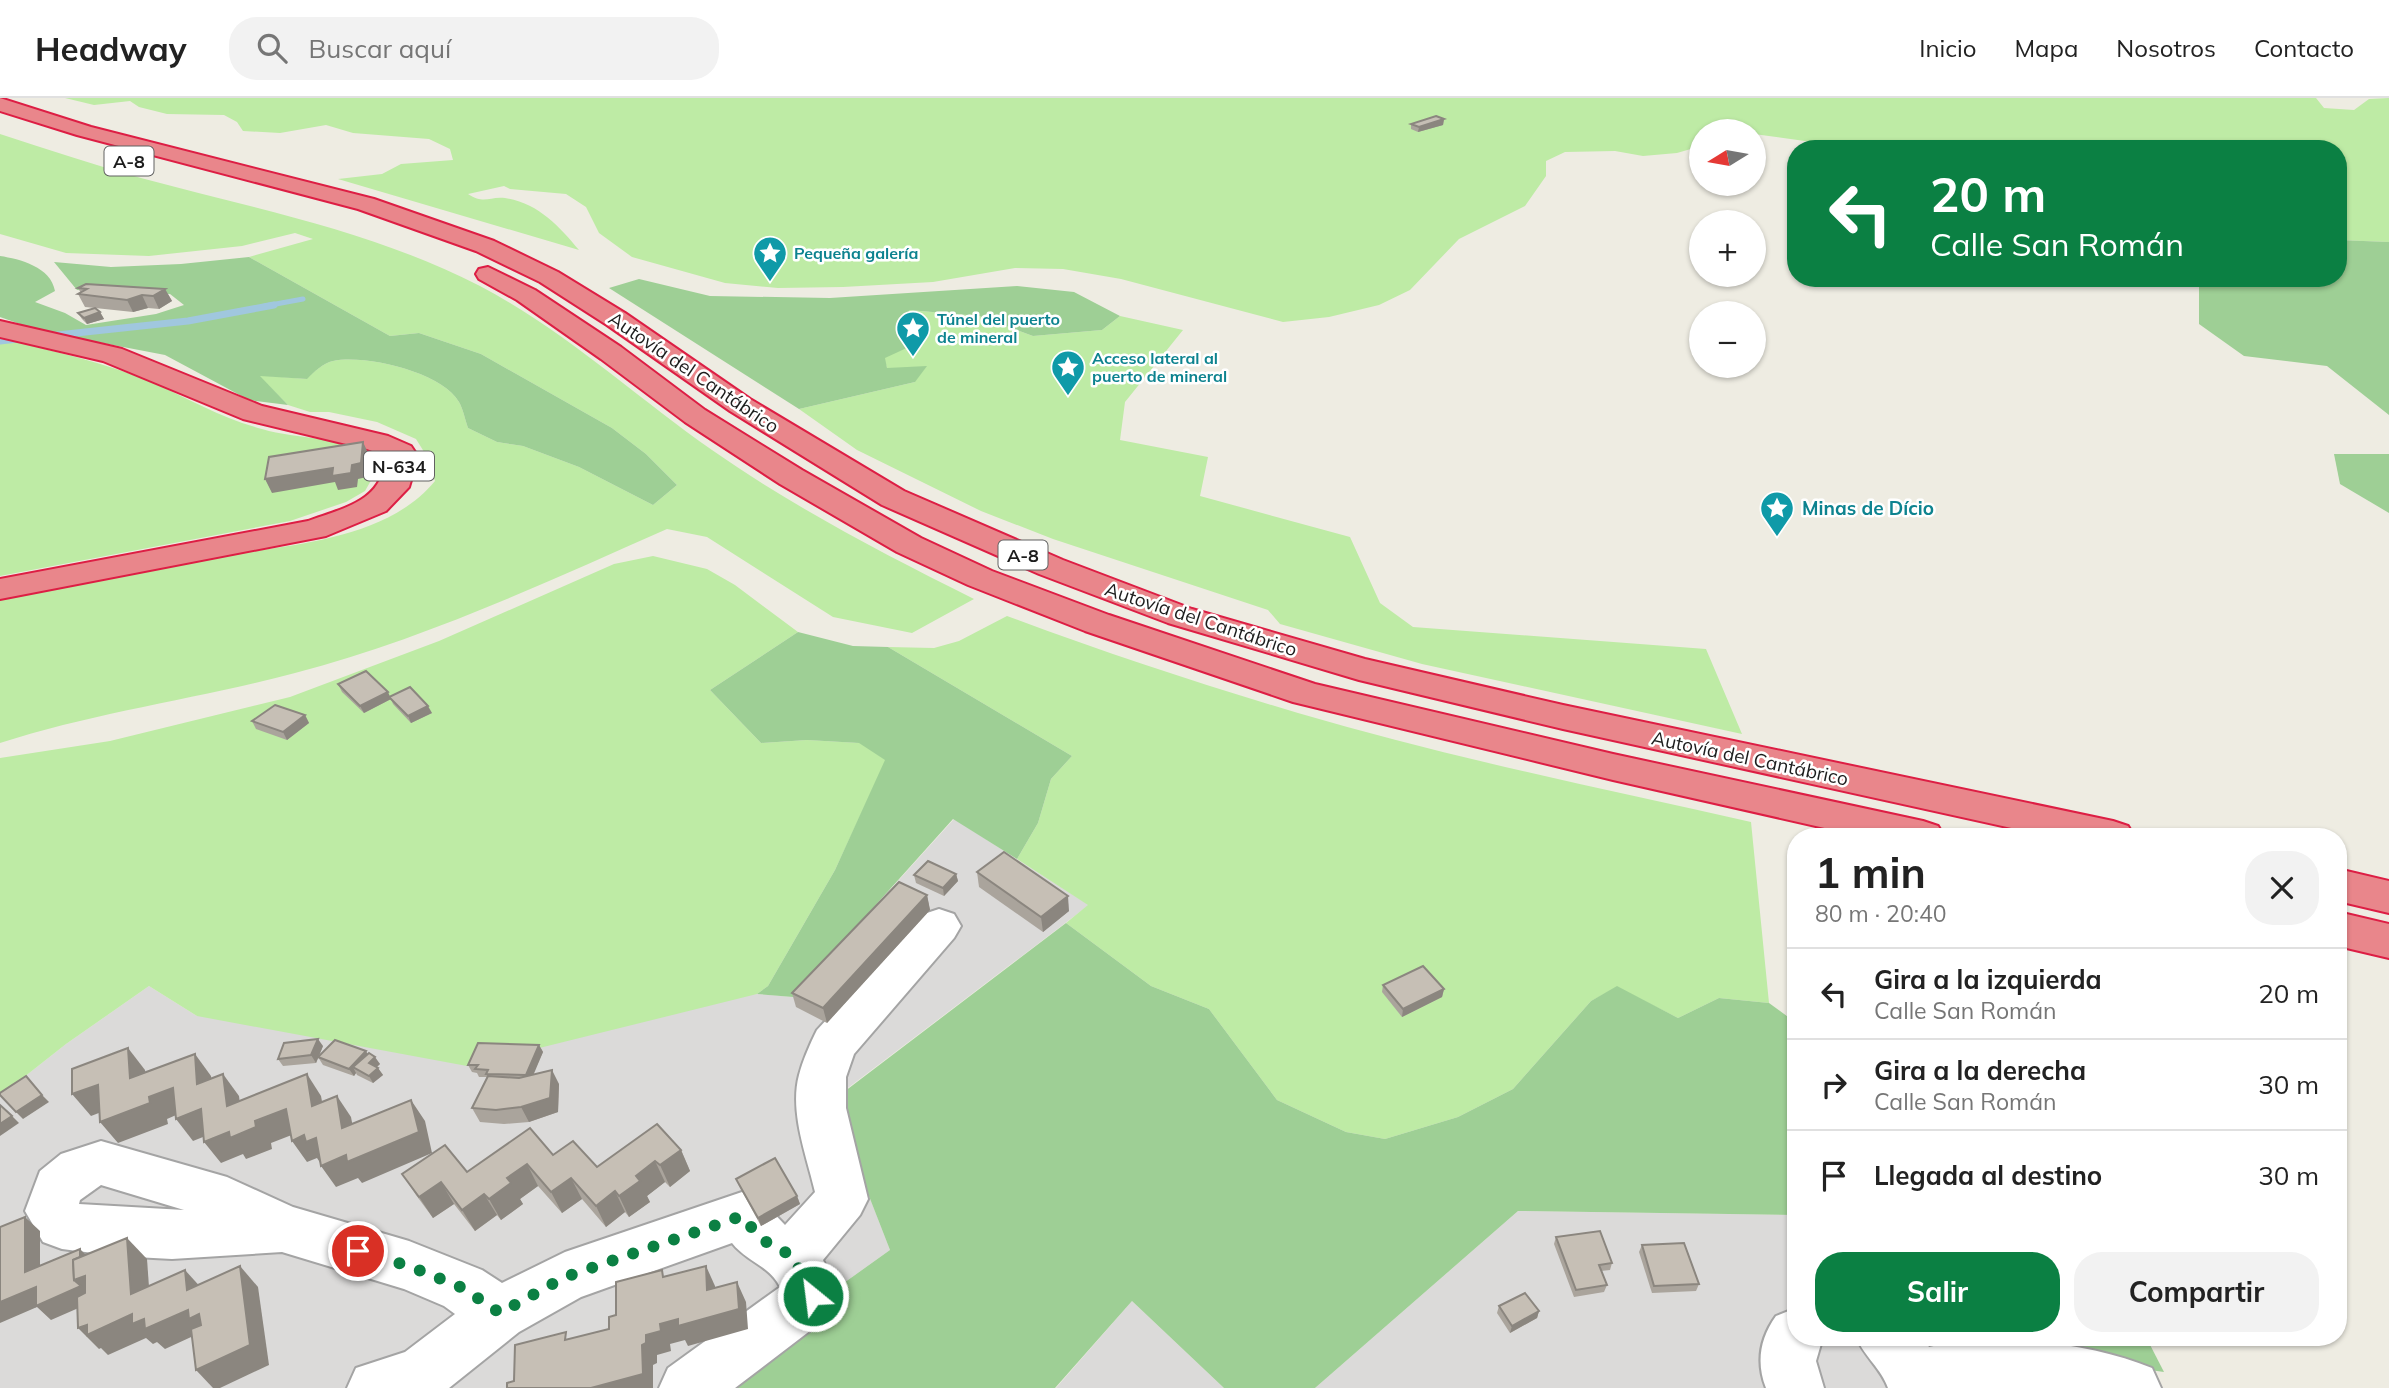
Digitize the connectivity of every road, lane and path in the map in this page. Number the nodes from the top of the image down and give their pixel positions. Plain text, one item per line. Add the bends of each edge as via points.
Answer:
1 (0, 104) edge
2 (0, 125) edge
3 (0, 329) edge
4 (0, 589) edge
5 (1887, 828) edge
6 (2077, 828) edge
7 (2347, 888) edge
8 (2389, 897) edge
9 (939, 926) dead end
10 (2347, 931) edge
11 (2389, 941) edge
12 (282, 1228) dead end
13 (792, 1256) junction
14 (500, 1313) junction
15 (1790, 1346) edge
16 (1905, 1368) edge
17 (376, 1388) edge
18 (688, 1388) edge
19 (1795, 1388) edge
20 (2132, 1388) edge

1 - 6 highway, Autovía del Cantábrico / A-8 via 84,131 366,204 485,246 549,277 740,405 893,498 1051,567 1180,616 1359,669
2 - 5 highway, Autovía del Cantábrico / A-8 via 378,228 470,265 526,295 695,416 858,517 980,578 1097,623 1306,694
3 - 4 highway, N-634 via 112,355 253,413 377,442 400,453 399,475 385,498 315,529
7 - 8 highway
9 - 13 street via 834,1044 822,1077 821,1108 842,1199
10 - 11 highway
12 - 14 street via 409,1266 463,1288
13 - 14 street via 761,1239 742,1216 565,1277
13 - 18 street via 813,1296
14 - 17 street via 419,1376
15 - 19 street via 1787,1358
16 - 20 street via 2076,1373

